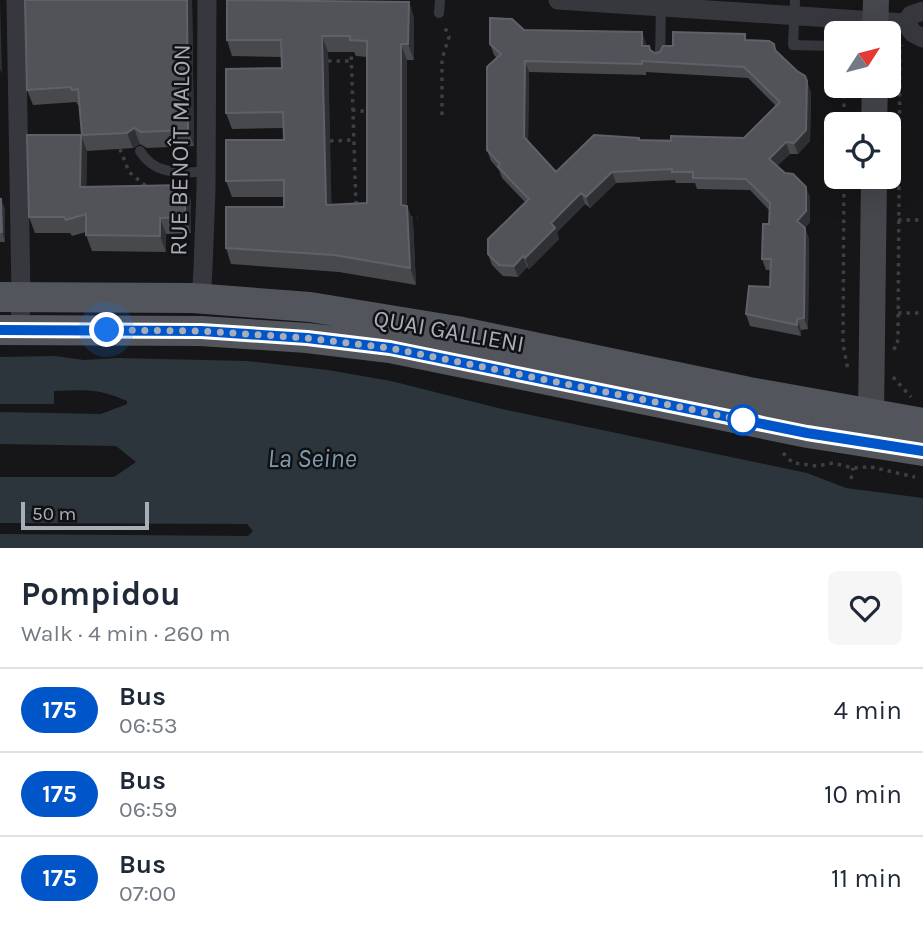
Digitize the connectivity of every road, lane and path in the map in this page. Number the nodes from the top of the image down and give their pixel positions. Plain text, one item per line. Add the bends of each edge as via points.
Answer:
1 (16, 0) edge
2 (207, 0) edge
3 (440, 0) edge
4 (558, 0) edge
5 (661, 4) edge
6 (794, 7) edge
7 (923, 11) edge
8 (439, 13) joint
9 (876, 18) edge
10 (912, 32) edge
11 (351, 37) edge
12 (824, 46) edge
13 (660, 57) edge
14 (328, 61) dead end
15 (351, 61) junction
16 (352, 110) junction
17 (373, 112) edge
18 (442, 115) dead end
19 (353, 140) junction
20 (330, 141) dead end
21 (140, 151) edge
22 (207, 172) junction
23 (844, 189) edge
24 (874, 189) edge
25 (362, 212) edge
26 (406, 218) edge
27 (418, 218) dead end
28 (898, 220) junction
29 (923, 220) edge
30 (11, 297) edge
31 (193, 298) junction
32 (898, 313) junction
33 (923, 313) edge
34 (10, 330) edge
35 (890, 351) dead end
36 (848, 370) dead end
37 (889, 373) dead end
38 (918, 411) edge
39 (778, 447) dead end
40 (867, 451) junction
41 (919, 464) edge
42 (851, 479) dead end

1 - 30 street
2 - 22 street, RUE BENOÎT MALON
3 - 8 lane
4 - 5 street
5 - 6 street
5 - 13 lane
6 - 9 street
6 - 12 lane via 793,45
7 - 10 street via 911,15
8 - 18 path via 449,37 442,59
9 - 10 street
10 - 28 path via 900,50
11 - 15 path
14 - 15 path
15 - 16 path
16 - 17 path
16 - 19 path
19 - 20 path
19 - 25 path via 355,207
21 - 22 lane via 147,163 166,172
22 - 31 street, RUE BENOÎT MALON via 202,286
23 - 36 path via 843,344
24 - 40 street
26 - 27 path
28 - 29 path
28 - 32 path
30 - 31 main road, QUAI GALLIENI
30 - 34 street, QUAI GALLIENI
31 - 40 main road, QUAI GALLIENI via 310,307 457,331
32 - 33 path
32 - 35 path via 897,347
34 - 40 main road, QUAI GALLIENI via 201,331 390,348 771,426
37 - 38 path
38 - 40 main road
39 - 40 path via 793,463 817,466
40 - 41 main road
40 - 41 path
40 - 42 path

